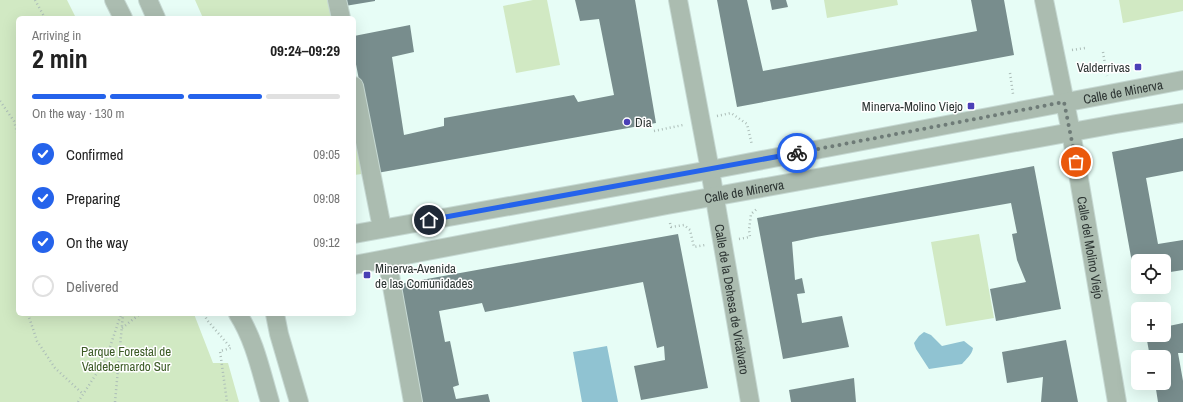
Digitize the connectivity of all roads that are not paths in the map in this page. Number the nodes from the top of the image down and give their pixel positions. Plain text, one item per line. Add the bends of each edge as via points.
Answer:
1 (114, 0) edge
2 (148, 0) edge
3 (337, 0) edge
4 (678, 0) edge
5 (1044, 0) edge
6 (121, 16) edge
7 (155, 16) edge
8 (341, 16) edge
9 (1183, 80) edge
10 (356, 96) edge
11 (1064, 102) junction
12 (1183, 113) edge
13 (1071, 132) junction
14 (710, 170) junction
15 (714, 197) junction
16 (382, 228) junction
17 (356, 234) edge
18 (387, 259) junction
19 (356, 266) edge
20 (239, 316) edge
21 (275, 316) edge
22 (270, 402) edge
23 (299, 402) edge
24 (413, 402) edge
25 (750, 402) edge
26 (1117, 402) edge

1 - 6 street
2 - 7 street
3 - 8 street
4 - 14 street
5 - 11 street, Calle del Molino Viejo
9 - 11 street, Calle de Minerva
10 - 16 street
11 - 13 street, Calle del Molino Viejo
11 - 14 street, Calle de Minerva
12 - 13 street, Calle de Minerva
13 - 15 street, Calle de Minerva
13 - 26 street, Calle del Molino Viejo
14 - 15 street, Calle de la Dehesa de Vicálvaro
14 - 16 street, Calle de Minerva
15 - 18 street, Calle de Minerva
15 - 25 street, Calle de la Dehesa de Vicálvaro
16 - 17 street, Calle de Minerva
18 - 19 street, Calle de Minerva
18 - 24 street
20 - 22 street via 252,342
21 - 23 street

